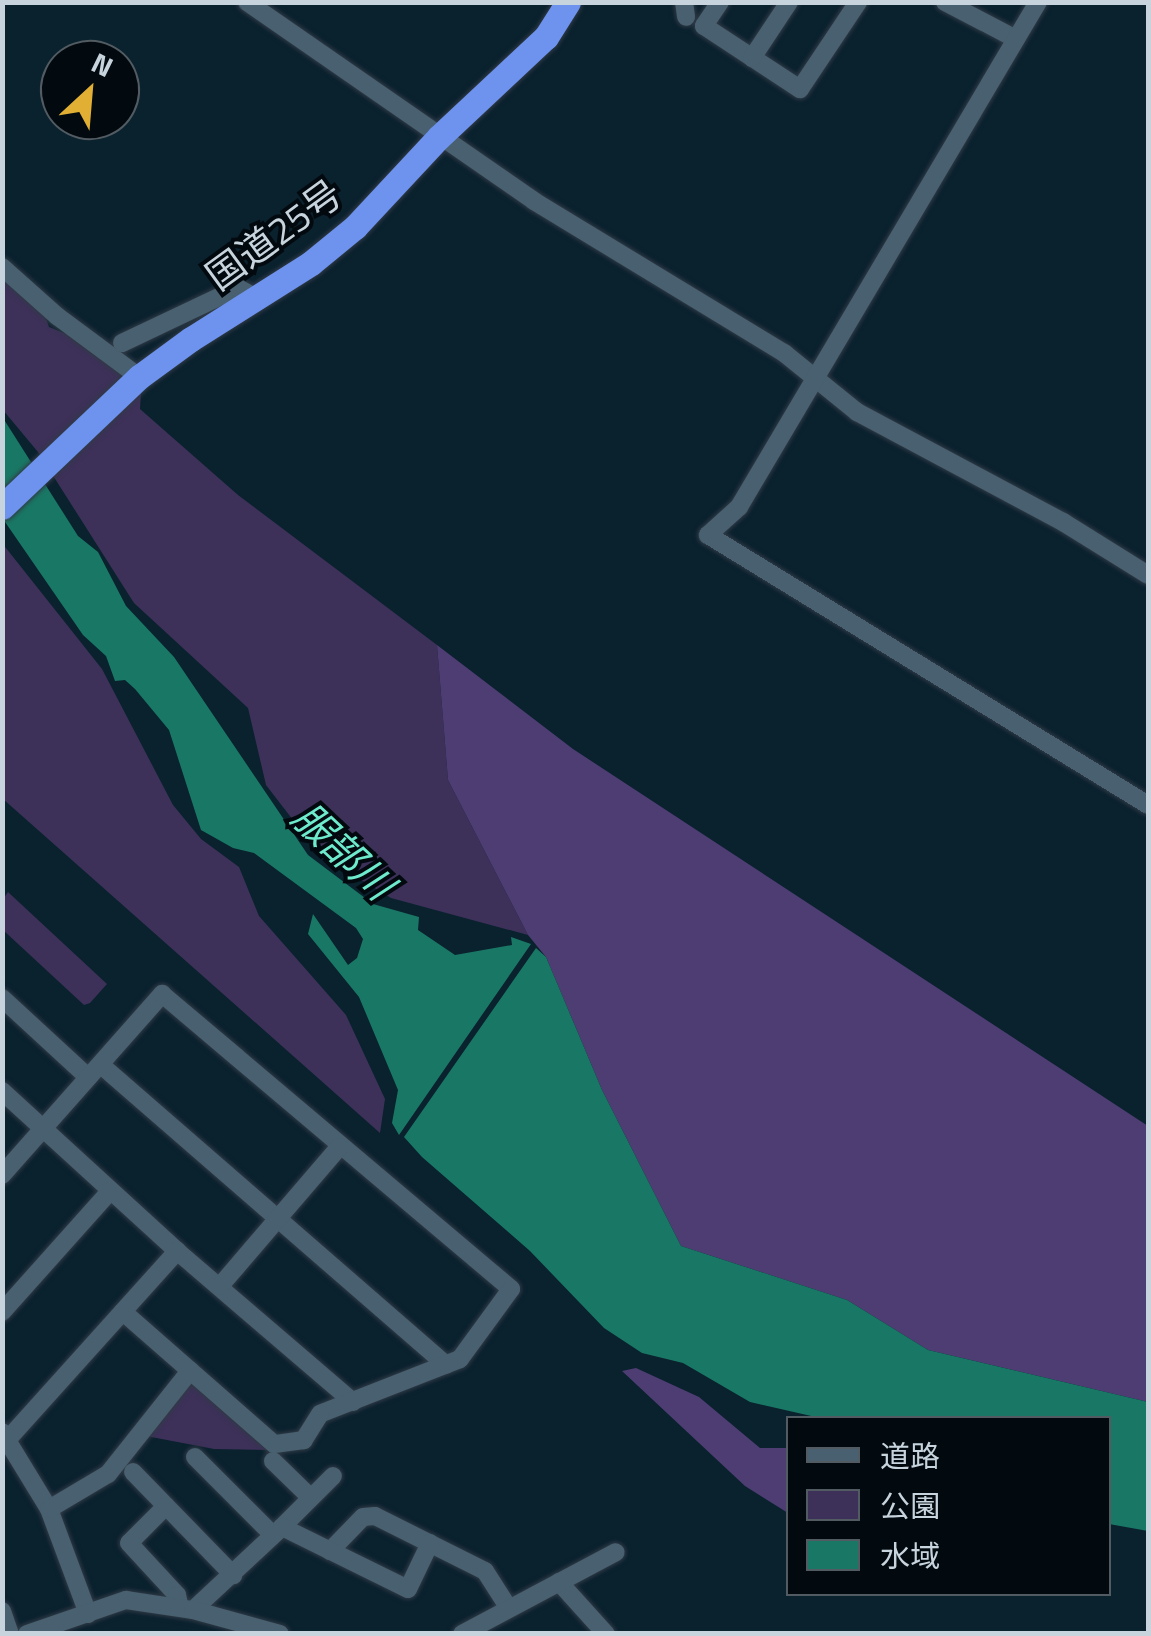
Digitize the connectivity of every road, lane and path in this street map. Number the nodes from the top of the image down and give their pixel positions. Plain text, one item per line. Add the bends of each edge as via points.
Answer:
1 (247, 2) edge
2 (568, 2) edge
3 (720, 2) edge
4 (789, 2) edge
5 (858, 2) edge
6 (945, 2) edge
7 (1038, 2) edge
8 (1016, 39) junction
9 (752, 58) junction
10 (440, 137) junction
11 (2, 267) edge
12 (257, 298) junction
13 (122, 343) dead end
14 (140, 378) junction
15 (813, 380) junction
16 (2, 506) edge
17 (1148, 575) edge
18 (1148, 805) edge
19 (2, 998) edge
20 (95, 1071) junction
21 (2, 1090) edge
22 (44, 1130) junction
23 (339, 1147) junction
24 (2, 1175) edge
25 (110, 1191) junction
26 (280, 1220) junction
27 (177, 1250) junction
28 (220, 1286) junction
29 (2, 1312) edge
30 (123, 1312) junction
31 (446, 1366) junction
32 (190, 1371) junction
33 (352, 1402) junction
34 (5, 1436) edge
35 (194, 1457) dead end
36 (272, 1461) dead end
37 (132, 1472) dead end
38 (333, 1476) dead end
39 (310, 1497) junction
40 (166, 1506) junction
41 (49, 1508) junction
42 (277, 1531) junction
43 (430, 1543) junction
44 (330, 1552) junction
45 (616, 1552) dead end
46 (233, 1574) junction
47 (559, 1582) junction
48 (508, 1607) junction
49 (187, 1609) junction
50 (2, 1611) edge
51 (88, 1614) junction
52 (10, 1634) edge
53 (26, 1634) edge
54 (280, 1634) edge
55 (462, 1634) edge
56 (606, 1634) edge

1 - 10 street
2 - 10 highway, 国道25号 via 535,49
3 - 9 street via 704,26
4 - 9 street
5 - 9 street via 800,89
6 - 8 street
7 - 8 street
8 - 15 street
10 - 12 highway, 国道25号 via 355,228
10 - 15 street via 784,354
11 - 14 street
12 - 13 street via 238,288
12 - 14 highway, 国道25号
14 - 16 highway, 国道25号
15 - 17 street via 856,412
15 - 18 street via 740,507 708,535
19 - 20 street
20 - 22 street
20 - 23 street via 162,994
20 - 26 street
21 - 22 street
22 - 24 street
22 - 25 street
23 - 26 street
23 - 31 street via 512,1290 460,1359
25 - 27 street
25 - 29 street
26 - 28 street
26 - 31 street
27 - 28 street
27 - 30 street
28 - 33 street
30 - 32 street
30 - 34 street
31 - 33 street
32 - 33 street via 274,1444 304,1440 320,1414
32 - 41 street via 108,1474
34 - 41 street
35 - 42 street
36 - 39 street
37 - 40 street
38 - 39 street
39 - 42 street
40 - 46 street
40 - 49 street via 129,1542
41 - 51 street
42 - 44 street
42 - 46 street
43 - 44 street via 375,1516 364,1517
43 - 44 street via 408,1589
43 - 48 street via 484,1571
45 - 47 street
46 - 49 street
47 - 48 street
47 - 56 street
48 - 55 street
49 - 51 street via 126,1600
49 - 54 street
50 - 52 street
51 - 53 street

